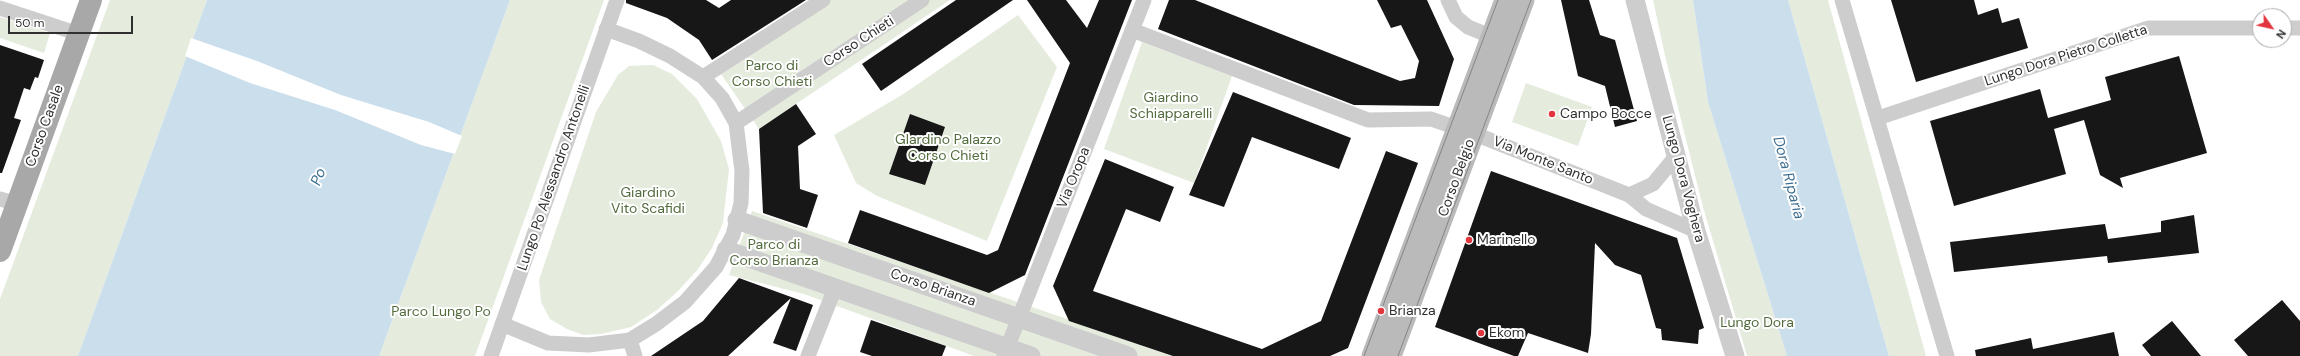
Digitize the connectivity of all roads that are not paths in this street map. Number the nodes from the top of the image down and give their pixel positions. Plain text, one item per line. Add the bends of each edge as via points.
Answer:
1 (91, 0) edge
2 (617, 0) edge
3 (823, 0) edge
4 (922, 0) edge
5 (1144, 0) edge
6 (1448, 0) edge
7 (1505, 0) edge
8 (1524, 0) edge
9 (1636, 0) edge
10 (1842, 0) edge
11 (0, 8) edge
12 (2252, 28) edge
13 (606, 29) junction
14 (1132, 30) junction
15 (79, 34) junction
16 (1499, 40) junction
17 (703, 77) junction
18 (1878, 118) junction
19 (736, 123) junction
20 (1465, 130) junction
21 (1677, 155) junction
22 (1629, 195) junction
23 (8, 201) edge
24 (737, 220) junction
25 (1696, 231) junction
26 (726, 250) junction
27 (0, 251) edge
28 (835, 288) junction
29 (1019, 317) junction
30 (502, 324) junction
31 (630, 340) junction
32 (1006, 352) edge
33 (491, 356) edge
34 (635, 356) edge
35 (808, 356) edge
36 (1031, 356) edge
37 (1128, 356) edge
38 (1372, 356) edge
39 (1391, 356) edge
40 (1735, 356) edge
41 (1947, 356) edge

1 - 15 main road, Corso Casale
2 - 13 street, Lungo Po Alessandro Antonelli
3 - 17 street
4 - 19 street, Corso Chieti
5 - 14 street, Via Oropa
6 - 16 street via 1456,17 1468,27
7 - 16 main road, Corso Belgio
8 - 16 main road, Corso Belgio
9 - 21 street, Lungo Dora Voghera
10 - 18 street
11 - 15 street
12 - 18 street, Lungo Dora Pietro Colletta via 2148,28
13 - 17 street via 670,56
13 - 30 street, Lungo Po Alessandro Antonelli
14 - 20 street, Corso Belgio via 1368,120 1431,119
14 - 29 street, Via Oropa
15 - 23 main road, Corso Casale
16 - 20 main road, Corso Belgio
17 - 19 street via 722,98
18 - 41 street
19 - 24 street via 742,171 741,203
20 - 22 street, Via Monte Santo
20 - 38 main road, Corso Belgio
20 - 39 main road, Corso Belgio
21 - 22 street via 1653,184
21 - 25 street, Lungo Dora Voghera
22 - 25 street, Via Monte Santo via 1646,208
23 - 27 main road, Corso Casale
24 - 26 street
24 - 29 street, Corso Brianza
25 - 40 street, Lungo Dora Voghera
26 - 28 street
26 - 31 street via 716,267 685,302
28 - 32 street
28 - 35 street
29 - 32 street, Via Oropa
29 - 37 street, Corso Brianza
30 - 31 street via 548,343 590,345
30 - 33 street, Lungo Po Alessandro Antonelli
31 - 34 street
32 - 36 street

